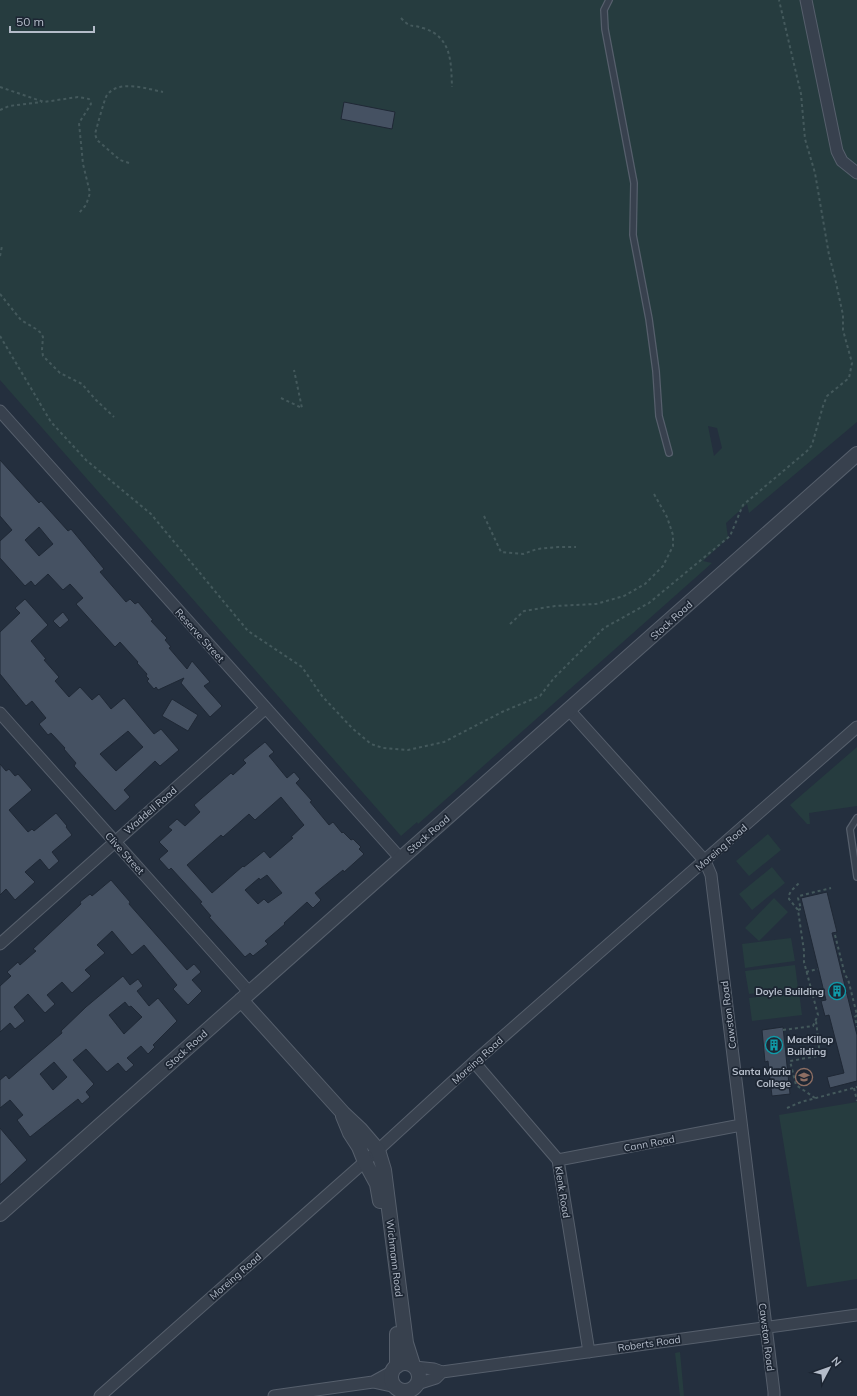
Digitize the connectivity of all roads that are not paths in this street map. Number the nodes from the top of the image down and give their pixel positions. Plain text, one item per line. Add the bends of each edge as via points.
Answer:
1 (609, 0) edge
2 (806, 0) edge
3 (857, 173) edge
4 (2, 416) edge
5 (669, 454) dead end
6 (857, 454) edge
7 (266, 708) junction
8 (569, 710) junction
9 (0, 713) edge
10 (857, 727) edge
11 (857, 818) edge
12 (114, 842) junction
13 (401, 859) junction
14 (705, 861) junction
15 (857, 877) edge
16 (0, 944) edge
17 (245, 996) junction
18 (474, 1062) junction
19 (343, 1113) junction
20 (741, 1126) junction
21 (378, 1150) junction
22 (558, 1160) junction
23 (364, 1162) junction
24 (0, 1214) edge
25 (857, 1315) edge
26 (766, 1327) junction
27 (589, 1352) junction
28 (414, 1366) junction
29 (395, 1368) junction
30 (442, 1372) junction
31 (373, 1382) junction
32 (416, 1389) edge
33 (398, 1391) edge
34 (100, 1396) edge
35 (274, 1396) edge
36 (774, 1396) edge

1 - 5 lane via 604,10 605,29 634,183 633,234 649,319 659,416
2 - 3 street via 837,151 842,161
4 - 7 street, Reserve Street
6 - 8 street, Stock Road
7 - 12 street, Waddell Road
7 - 13 street, Reserve Street
8 - 13 street, Stock Road
8 - 14 street, Cawston Road
9 - 12 street, Clive Street
10 - 14 street, Moreing Road
11 - 15 lane via 850,829
12 - 16 street, Waddell Road
12 - 17 street, Clive Street
13 - 17 street, Stock Road
14 - 18 street, Moreing Road
14 - 20 street, Cawston Road via 711,875
17 - 19 street, Clive Street
17 - 24 street, Stock Road
18 - 21 street, Moreing Road
18 - 22 street, Klenk Road
19 - 21 street, Clive Street
19 - 23 street, Clive Street
20 - 22 street, Cann Road
20 - 26 street, Cawston Road
21 - 23 street, Moreing Road
21 - 28 street, Wichmann Road via 384,1170 406,1343
22 - 27 street, Klenk Road
23 - 29 street, Wichmann Road via 377,1184 379,1194 397,1333
23 - 34 street, Moreing Road
25 - 26 street, Roberts Road
26 - 27 street, Roberts Road
26 - 36 street, Cawston Road
27 - 30 street, Roberts Road
28 - 29 street via 406,1363
28 - 30 street, Roberts Road via 434,1368
28 - 32 street via 419,1376
29 - 31 street
29 - 33 street via 392,1381
30 - 32 street, Roberts Road
31 - 33 street
31 - 35 street
32 - 33 street

